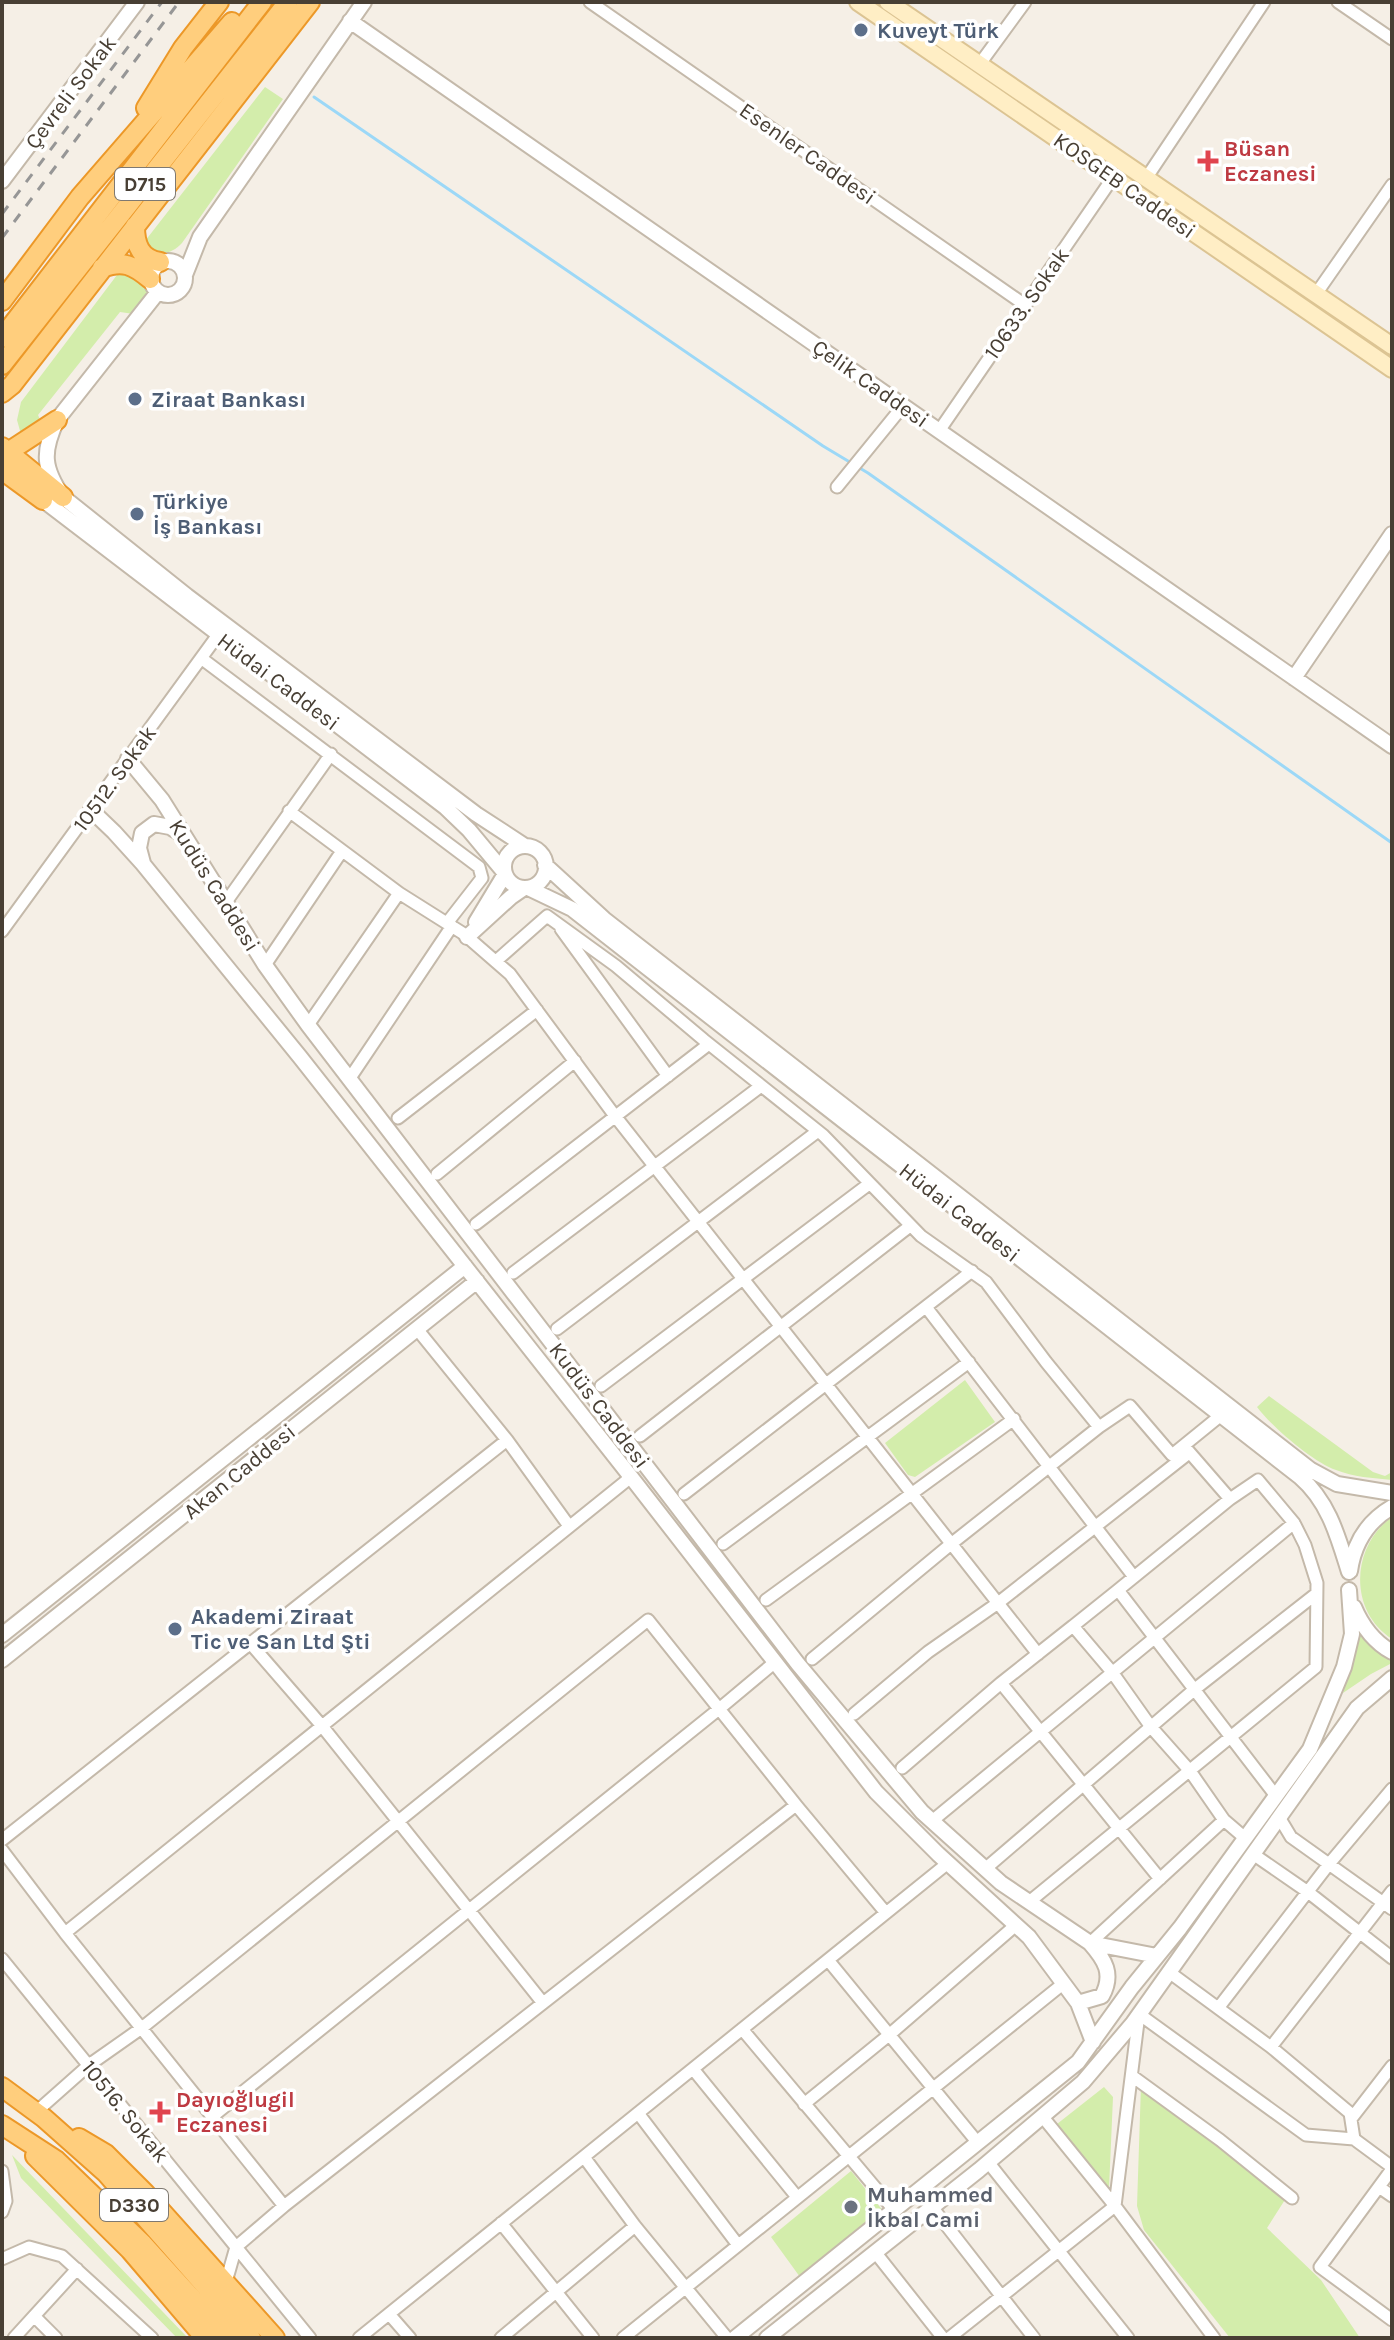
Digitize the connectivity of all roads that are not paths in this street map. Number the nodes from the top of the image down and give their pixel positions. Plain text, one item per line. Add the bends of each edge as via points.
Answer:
1 (137, 2) edge
2 (219, 2) edge
3 (250, 2) edge
4 (262, 2) edge
5 (288, 2) edge
6 (310, 2) edge
7 (364, 2) edge
8 (590, 2) edge
9 (858, 2) edge
10 (888, 2) edge
11 (1025, 2) edge
12 (1264, 2) edge
13 (1338, 2) edge
14 (350, 21) junction
15 (1392, 39) edge
16 (979, 65) junction
17 (214, 124) junction
18 (116, 156) junction
19 (1114, 176) junction
20 (1147, 177) junction
21 (2, 181) edge
22 (1392, 185) edge
23 (135, 226) junction
24 (200, 237) junction
25 (102, 268) junction
26 (159, 274) junction
27 (185, 275) junction
28 (1316, 294) junction
29 (2, 301) edge
30 (1025, 305) junction
31 (2, 338) edge
32 (1392, 346) edge
33 (2, 365) edge
34 (1392, 369) edge
35 (2, 390) edge
36 (903, 406) junction
37 (57, 420) junction
38 (939, 431) junction
39 (4, 456) edge
40 (837, 487) dead end
41 (2, 488) edge
42 (63, 497) junction
43 (43, 500) junction
44 (1392, 534) edge
45 (222, 630) junction
46 (201, 658) junction
47 (1294, 678) junction
48 (1392, 746) edge
49 (331, 754) junction
50 (128, 759) junction
51 (91, 810) junction
52 (289, 811) junction
53 (184, 836) junction
54 (525, 846) junction
55 (342, 851) junction
56 (143, 863) junction
57 (545, 865) junction
58 (505, 873) junction
59 (526, 888) junction
60 (399, 893) junction
61 (226, 902) junction
62 (553, 919) junction
63 (450, 925) junction
64 (2, 931) edge
65 (467, 937) junction
66 (496, 961) junction
67 (265, 965) junction
68 (537, 1010) junction
69 (308, 1025) junction
70 (709, 1044) junction
71 (575, 1061) junction
72 (668, 1076) junction
73 (350, 1078) junction
74 (761, 1086) junction
75 (615, 1116) junction
76 (398, 1118) dead end
77 (818, 1131) junction
78 (655, 1166) junction
79 (437, 1174) dead end
80 (869, 1184) junction
81 (699, 1222) junction
82 (476, 1224) dead end
83 (910, 1226) junction
84 (465, 1266) junction
85 (972, 1271) junction
86 (513, 1273) dead end
87 (743, 1279) junction
88 (477, 1281) junction
89 (926, 1307) junction
90 (781, 1327) junction
91 (417, 1329) junction
92 (557, 1329) dead end
93 (969, 1362) junction
94 (826, 1385) junction
95 (601, 1386) dead end
96 (1220, 1416) junction
97 (1014, 1419) junction
98 (1099, 1427) junction
99 (640, 1436) dead end
100 (867, 1436) junction
101 (507, 1440) junction
102 (1186, 1449) junction
103 (1050, 1466) junction
104 (631, 1477) junction
105 (911, 1492) junction
106 (1392, 1493) edge
107 (684, 1494) dead end
108 (1230, 1499) junction
109 (1392, 1507) edge
110 (1294, 1523) junction
111 (569, 1526) junction
112 (1096, 1527) junction
113 (723, 1544) dead end
114 (951, 1544) junction
115 (1349, 1572) junction
116 (1134, 1577) junction
117 (1118, 1590) junction
118 (1349, 1590) junction
119 (1316, 1594) junction
120 (766, 1600) dead end
121 (998, 1603) junction
122 (1073, 1626) junction
123 (2, 1635) edge
124 (1155, 1637) junction
125 (250, 1643) junction
126 (1392, 1652) edge
127 (1038, 1654) junction
128 (812, 1659) dead end
129 (2, 1660) edge
130 (774, 1663) junction
131 (1112, 1672) junction
132 (1392, 1678) edge
133 (1001, 1683) junction
134 (1195, 1689) junction
135 (719, 1709) junction
136 (854, 1714) dead end
137 (322, 1726) junction
138 (1151, 1727) junction
139 (1040, 1732) junction
140 (1232, 1737) junction
141 (902, 1768) dead end
142 (1190, 1771) junction
143 (1083, 1785) junction
144 (1392, 1789) edge
145 (1276, 1796) junction
146 (796, 1805) junction
147 (1279, 1817) junction
148 (1224, 1820) junction
149 (932, 1821) junction
150 (398, 1822) junction
151 (1119, 1829) junction
152 (1245, 1838) junction
153 (2, 1840) edge
154 (2, 1850) edge
155 (1253, 1854) junction
156 (948, 1863) junction
157 (1329, 1864) junction
158 (985, 1869) junction
159 (1160, 1879) junction
160 (1392, 1891) edge
161 (1308, 1892) junction
162 (1029, 1902) junction
163 (1388, 1905) edge
164 (469, 1911) junction
165 (886, 1913) junction
166 (1016, 1925) junction
167 (65, 1933) junction
168 (1360, 1933) junction
169 (1090, 1943) junction
170 (1157, 1956) junction
171 (1392, 1958) edge
172 (2, 1959) edge
173 (828, 1960) junction
174 (1169, 1972) junction
175 (1064, 1983) junction
176 (543, 2003) junction
177 (1078, 2003) junction
178 (1219, 2007) junction
179 (1139, 2014) junction
180 (143, 2027) junction
181 (742, 2029) junction
182 (889, 2035) junction
183 (1093, 2042) junction
184 (1271, 2047) junction
185 (89, 2065) junction
186 (1392, 2066) edge
187 (693, 2069) junction
188 (1132, 2076) junction
189 (2, 2087) edge
190 (932, 2089) junction
191 (804, 2104) junction
192 (638, 2113) junction
193 (40, 2115) junction
194 (213, 2116) junction
195 (1042, 2116) junction
196 (1351, 2119) junction
197 (7, 2128) edge
198 (1354, 2139) junction
199 (978, 2143) junction
200 (584, 2157) junction
201 (848, 2157) junction
202 (988, 2162) junction
203 (1392, 2168) edge
204 (2, 2171) edge
205 (1379, 2187) junction
206 (1392, 2196) edge
207 (797, 2197) junction
208 (1292, 2198) dead end
209 (284, 2206) junction
210 (1115, 2206) junction
211 (932, 2207) junction
212 (894, 2210) junction
213 (2, 2212) edge
214 (501, 2223) junction
215 (635, 2226) junction
216 (738, 2245) junction
217 (236, 2247) junction
218 (1058, 2251) junction
219 (875, 2252) junction
220 (2, 2259) edge
221 (77, 2269) junction
222 (226, 2282) junction
223 (686, 2288) junction
224 (555, 2291) junction
225 (1002, 2296) junction
226 (389, 2314) junction
227 (34, 2316) junction
228 (1392, 2320) edge
229 (1209, 2336) edge
230 (14, 2338) edge
231 (56, 2338) edge
232 (152, 2338) edge
233 (205, 2338) edge
234 (228, 2338) edge
235 (251, 2338) edge
236 (275, 2338) edge
237 (310, 2338) edge
238 (359, 2338) edge
239 (410, 2338) edge
240 (501, 2338) edge
241 (593, 2338) edge
242 (623, 2338) edge
243 (727, 2338) edge
244 (735, 2338) edge
245 (767, 2338) edge
246 (946, 2338) edge
247 (1034, 2338) edge
248 (1128, 2338) edge

1 - 21 street, Çevreli Sokak
2 - 18 highway via 183,48
3 - 18 highway
4 - 31 highway, D715
5 - 17 highway
5 - 33 highway, D715
6 - 17 highway
7 - 14 street
8 - 30 street, Esenler Caddesi
9 - 19 main road, KOSGEB Caddesi
10 - 16 main road, KOSGEB Caddesi
11 - 16 street
12 - 20 street
13 - 15 street
14 - 24 street
14 - 36 street, Çelik Caddesi
16 - 20 main road, KOSGEB Caddesi
17 - 23 highway
18 - 29 highway
19 - 30 street, 10633. Sokak
19 - 34 main road, KOSGEB Caddesi
20 - 28 main road, KOSGEB Caddesi
22 - 28 street
23 - 25 highway
23 - 26 highway via 140,251
24 - 26 street
24 - 27 street
25 - 26 highway via 122,263
25 - 35 highway via 12,385
26 - 27 street via 178,264
26 - 27 street via 168,295 183,286
26 - 37 street
28 - 32 main road, KOSGEB Caddesi
30 - 38 street, 10633. Sokak
36 - 38 street, Çelik Caddesi
36 - 40 street
37 - 39 highway
37 - 42 street via 46,459
38 - 47 street, Çelik Caddesi
39 - 42 highway
39 - 43 highway
41 - 43 highway
42 - 45 street, Hüdai Caddesi
43 - 45 street, Hüdai Caddesi
44 - 47 street
45 - 46 street, 10512. Sokak
45 - 54 street, Hüdai Caddesi
45 - 58 street, Hüdai Caddesi via 457,817
46 - 49 street
46 - 50 street, 10512. Sokak
47 - 48 street, Çelik Caddesi
49 - 52 street
49 - 63 street via 479,867 482,878
50 - 51 street, 10512. Sokak
50 - 53 street, Kudüs Caddesi
51 - 56 street, Kudüs Caddesi
51 - 64 street, 10512. Sokak
52 - 55 street
52 - 61 street
53 - 56 street via 154,824 142,833
53 - 61 street, Kudüs Caddesi
54 - 57 street via 538,851
54 - 58 street via 508,855
55 - 60 street
55 - 67 street
56 - 84 street, Kudüs Caddesi
57 - 59 street via 540,881
57 - 106 street, Hüdai Caddesi via 604,919 1311,1470 1337,1484
58 - 59 street via 511,883
58 - 65 street
59 - 65 street
59 - 96 street, Hüdai Caddesi via 572,909
60 - 63 street
60 - 69 street
61 - 67 street, Kudüs Caddesi
62 - 66 street via 547,916
62 - 70 street
62 - 72 street
63 - 65 street
63 - 73 street
65 - 66 street
66 - 68 street
67 - 69 street, Kudüs Caddesi
68 - 71 street
68 - 76 street
69 - 73 street, Kudüs Caddesi
70 - 72 street
70 - 74 street
71 - 75 street
71 - 79 street
72 - 75 street
73 - 149 street, Kudüs Caddesi via 798,1664
74 - 77 street
74 - 78 street
75 - 78 street
75 - 82 street
77 - 80 street
77 - 81 street
78 - 81 street
78 - 86 street
80 - 83 street
80 - 87 street
81 - 87 street
81 - 92 street
83 - 85 street
83 - 90 street
84 - 88 street, Kudüs Caddesi
84 - 123 street, Akan Caddesi
85 - 89 street
85 - 98 street
87 - 90 street
87 - 95 street
88 - 91 street, Akan Caddesi
88 - 104 street, Kudüs Caddesi
89 - 93 street
89 - 94 street
90 - 94 street
90 - 99 street
91 - 101 street
91 - 129 street, Akan Caddesi
93 - 97 street
93 - 100 street
94 - 100 street
94 - 107 street
96 - 102 street
96 - 115 street, Hüdai Caddesi via 1300,1477 1320,1499
97 - 103 street
97 - 105 street
98 - 102 street via 1130,1406 1172,1455
98 - 103 street
100 - 105 street
100 - 113 street
101 - 111 street
101 - 125 street
102 - 108 street
102 - 112 street
103 - 112 street
103 - 114 street
104 - 111 street
104 - 130 street, Kudüs Caddesi
105 - 114 street
105 - 120 street
108 - 110 street via 1258,1480
108 - 116 street
109 - 115 street via 1364,1531
110 - 119 street via 1317,1583
110 - 124 street
111 - 137 street
112 - 116 street
112 - 121 street
114 - 121 street
114 - 128 street
115 - 118 street
116 - 117 street
117 - 122 street
117 - 124 street
118 - 126 street via 1365,1629
118 - 145 street via 1352,1634 1344,1667 1310,1749
119 - 134 street
119 - 140 street via 1316,1667
121 - 127 street
121 - 136 street
122 - 127 street
122 - 131 street
124 - 131 street
124 - 134 street
125 - 137 street
125 - 153 street
127 - 133 street
130 - 135 street
130 - 156 street, Kudüs Caddesi via 876,1792
131 - 138 street
131 - 139 street
132 - 147 street via 1357,1708
133 - 139 street
133 - 141 street
134 - 138 street
134 - 140 street
135 - 146 street
135 - 150 street via 648,1620
135 - 164 street
137 - 150 street
137 - 167 street
138 - 142 street
138 - 143 street
139 - 143 street
139 - 149 street
140 - 142 street
140 - 145 street
142 - 148 street
142 - 151 street
143 - 151 street
143 - 158 street
144 - 157 street
145 - 152 street
146 - 165 street
146 - 176 street
147 - 155 street
147 - 157 street via 1291,1837
148 - 152 street
148 - 159 street
149 - 158 street, Kudüs Caddesi
150 - 164 street
150 - 180 street
151 - 159 street
151 - 162 street
152 - 170 street
154 - 167 street
155 - 161 street
155 - 174 street
156 - 165 street
156 - 166 street, Kudüs Caddesi
157 - 161 street
157 - 163 street
158 - 162 street, Kudüs Caddesi
159 - 169 street
160 - 163 street
161 - 168 street
161 - 178 street
162 - 169 street, Kudüs Caddesi
163 - 168 street
164 - 176 street
164 - 194 street
165 - 173 street
166 - 175 street, Kudüs Caddesi
166 - 182 street
167 - 180 street
168 - 171 street
168 - 184 street
169 - 170 street, Kudüs Caddesi
169 - 177 street via 1106,1961 1107,1987 1102,1996
170 - 183 street
172 - 185 street, 10516. Sokak
173 - 181 street
173 - 182 street
174 - 178 street
174 - 179 street
175 - 177 street, Kudüs Caddesi
175 - 190 street
176 - 209 street
177 - 183 street, Kudüs Caddesi
178 - 184 street
179 - 188 street
179 - 195 street via 1083,2082
179 - 198 street via 1306,2135
180 - 185 street
180 - 194 street
181 - 187 street
181 - 191 street
182 - 190 street
182 - 191 street
183 - 199 street via 1078,2062
184 - 196 street
185 - 193 street
185 - 217 street, 10516. Sokak
186 - 196 street
187 - 192 street
187 - 207 street
188 - 208 street
188 - 210 street
189 - 193 highway, D330
190 - 199 street
190 - 201 street
191 - 201 street
192 - 200 street
192 - 216 street
193 - 222 highway via 106,2154
193 - 235 highway, D330 via 106,2173
194 - 209 street
195 - 202 street
195 - 210 street
196 - 198 street
197 - 233 highway via 130,2250
197 - 234 highway, D330 via 56,2160 133,2233
198 - 203 street
199 - 212 street
200 - 214 street
200 - 215 street
201 - 207 street
201 - 212 street
202 - 211 street
202 - 218 street
203 - 205 street
204 - 213 street
205 - 206 street
205 - 228 street via 1320,2267
207 - 216 street
209 - 217 street
210 - 218 street
210 - 229 street
211 - 219 street
211 - 225 street
212 - 244 street
214 - 224 street
214 - 226 street
215 - 223 street
215 - 224 street
216 - 223 street
217 - 222 street
217 - 237 street, 10516. Sokak
218 - 225 street
218 - 248 street
219 - 245 street
219 - 246 street
220 - 221 street via 29,2247 62,2256
221 - 227 street
221 - 232 street
222 - 236 highway
223 - 242 street
223 - 243 street
224 - 240 street
224 - 241 street
225 - 246 street
225 - 247 street
226 - 238 street
226 - 239 street
227 - 230 street
227 - 231 street

